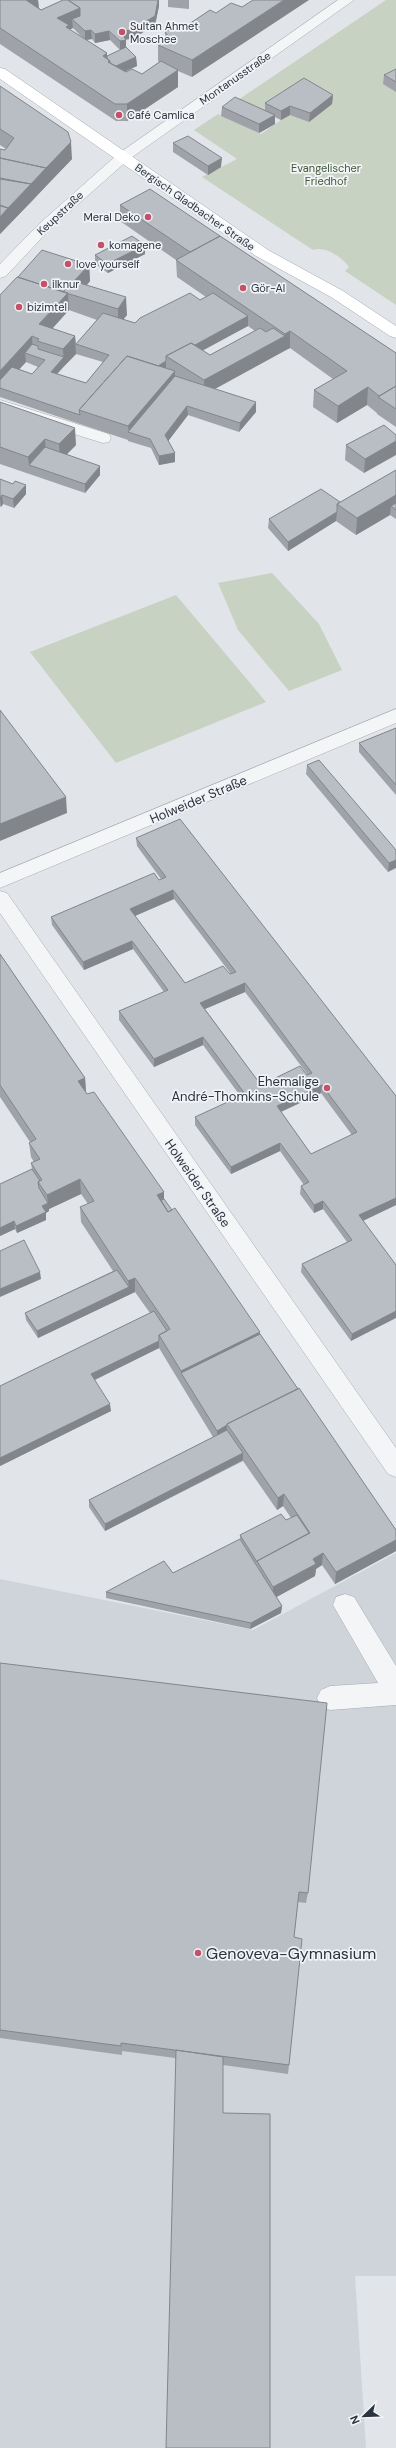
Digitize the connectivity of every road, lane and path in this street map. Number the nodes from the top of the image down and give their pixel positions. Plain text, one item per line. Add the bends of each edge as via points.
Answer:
1 (347, 0) edge
2 (0, 72) edge
3 (123, 156) junction
4 (0, 273) edge
5 (396, 333) edge
6 (0, 405) edge
7 (103, 438) dead end
8 (396, 716) edge
9 (0, 881) edge
10 (0, 898) edge
11 (396, 1467) edge
12 (345, 1605) dead end
13 (396, 1689) edge
14 (396, 1693) edge
15 (330, 1698) dead end

1 - 3 street, Montanusstraße
2 - 3 main road, Bergisch Gladbacher Straße
3 - 4 street, Keupstraße via 44,227
3 - 5 main road, Bergisch Gladbacher Straße via 262,253 338,294
6 - 7 street
8 - 9 street, Holweider Straße
10 - 11 street, Holweider Straße
12 - 13 street
14 - 15 street

